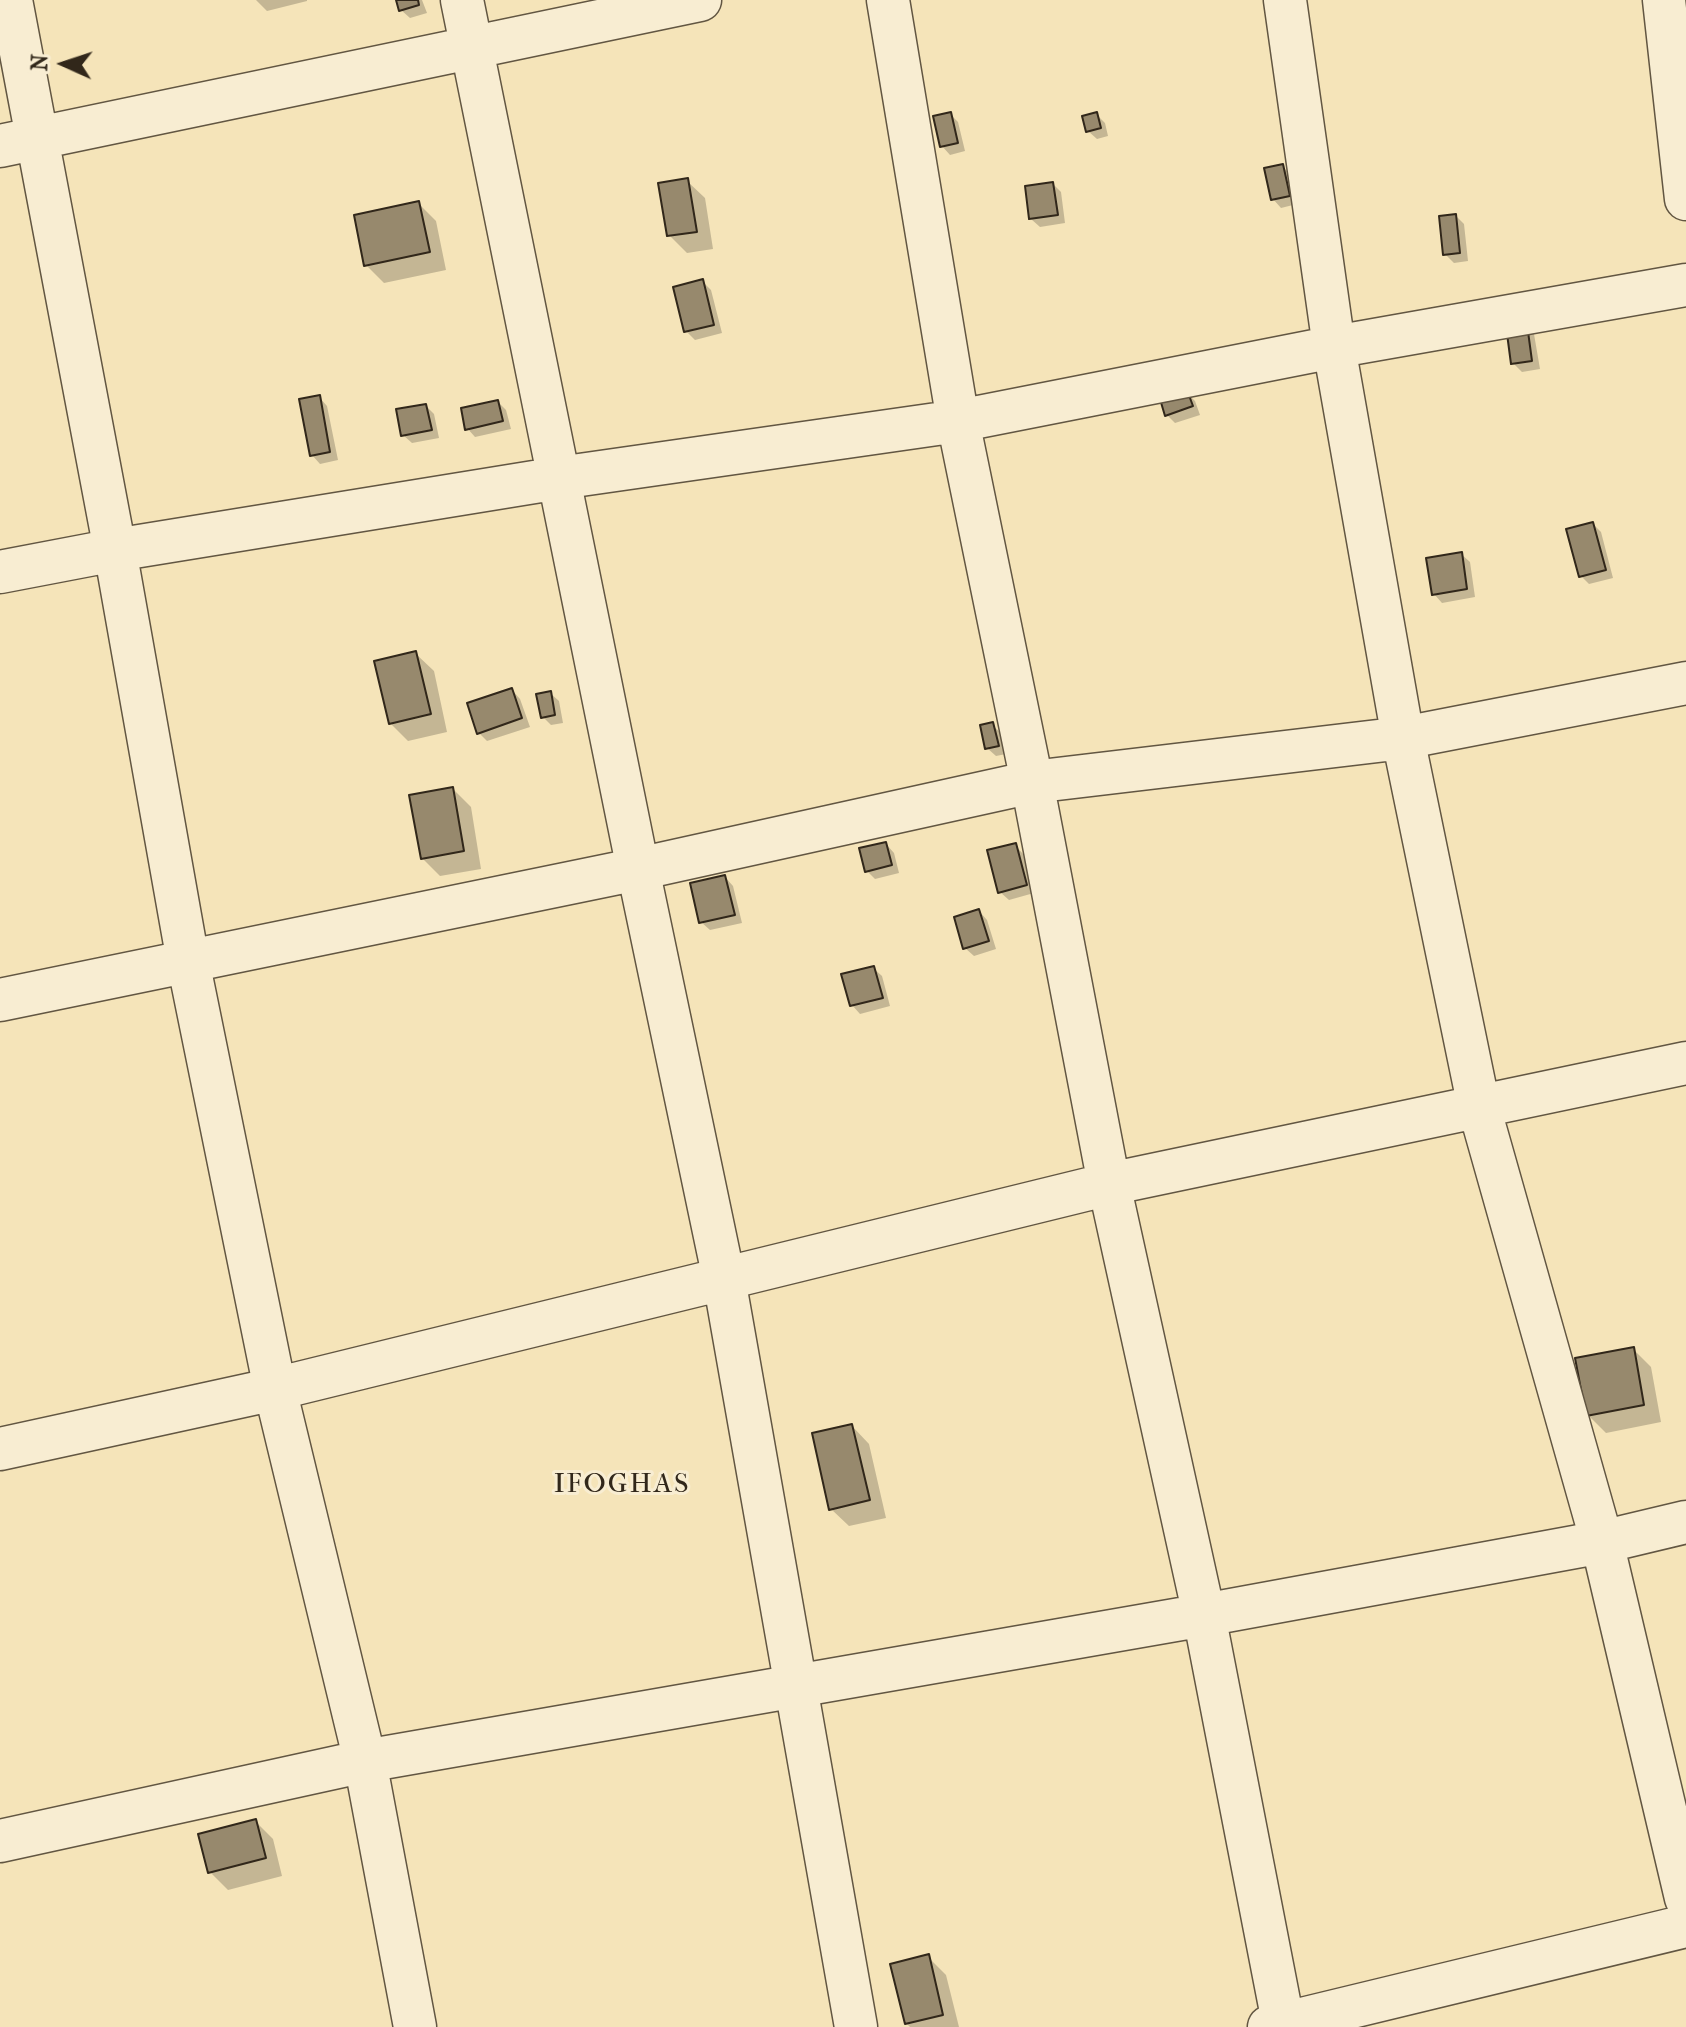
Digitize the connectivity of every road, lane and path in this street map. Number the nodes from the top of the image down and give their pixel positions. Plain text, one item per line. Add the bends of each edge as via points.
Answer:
1 (11, 0) edge
2 (462, 0) edge
3 (700, 0) edge
4 (888, 0) edge
5 (1285, 0) edge
6 (1664, 0) edge
7 (472, 47) junction
8 (18, 142) edge
9 (1686, 199) edge
10 (1686, 285) edge
11 (1334, 347) junction
12 (958, 421) junction
13 (559, 478) junction
14 (115, 550) junction
15 (0, 572) edge
16 (1686, 683) edge
17 (1403, 738) junction
18 (1032, 782) junction
19 (638, 869) junction
20 (188, 961) junction
21 (0, 1000) edge
22 (1686, 1063) edge
23 (1479, 1107) junction
24 (1109, 1184) junction
25 (724, 1279) junction
26 (275, 1389) junction
27 (0, 1449) edge
28 (1686, 1522) edge
29 (1602, 1542) junction
30 (1204, 1615) junction
31 (795, 1686) junction
32 (365, 1761) junction
33 (0, 1841) edge
34 (1686, 1898) edge
35 (1686, 1926) edge
36 (1279, 2026) edge
37 (415, 2027) edge
38 (856, 2027) edge

1 - 8 street
2 - 7 street
3 - 7 street
4 - 12 street
5 - 11 street
6 - 9 street
7 - 8 street
7 - 13 street
8 - 14 street
10 - 11 street
11 - 12 street
11 - 17 street
12 - 13 street
12 - 18 street
13 - 14 street
13 - 19 street
14 - 15 street
14 - 20 street
16 - 17 street
17 - 18 street
17 - 23 street
18 - 19 street
18 - 24 street
19 - 20 street
19 - 25 street
20 - 21 street
20 - 26 street
22 - 23 street
23 - 24 street
23 - 29 street
24 - 25 street
24 - 30 street
25 - 26 street
25 - 31 street
26 - 27 street
26 - 32 street
28 - 29 street
29 - 30 street
29 - 34 street
30 - 31 street
30 - 36 street
31 - 32 street
31 - 38 street
32 - 33 street
32 - 37 street
35 - 36 street

